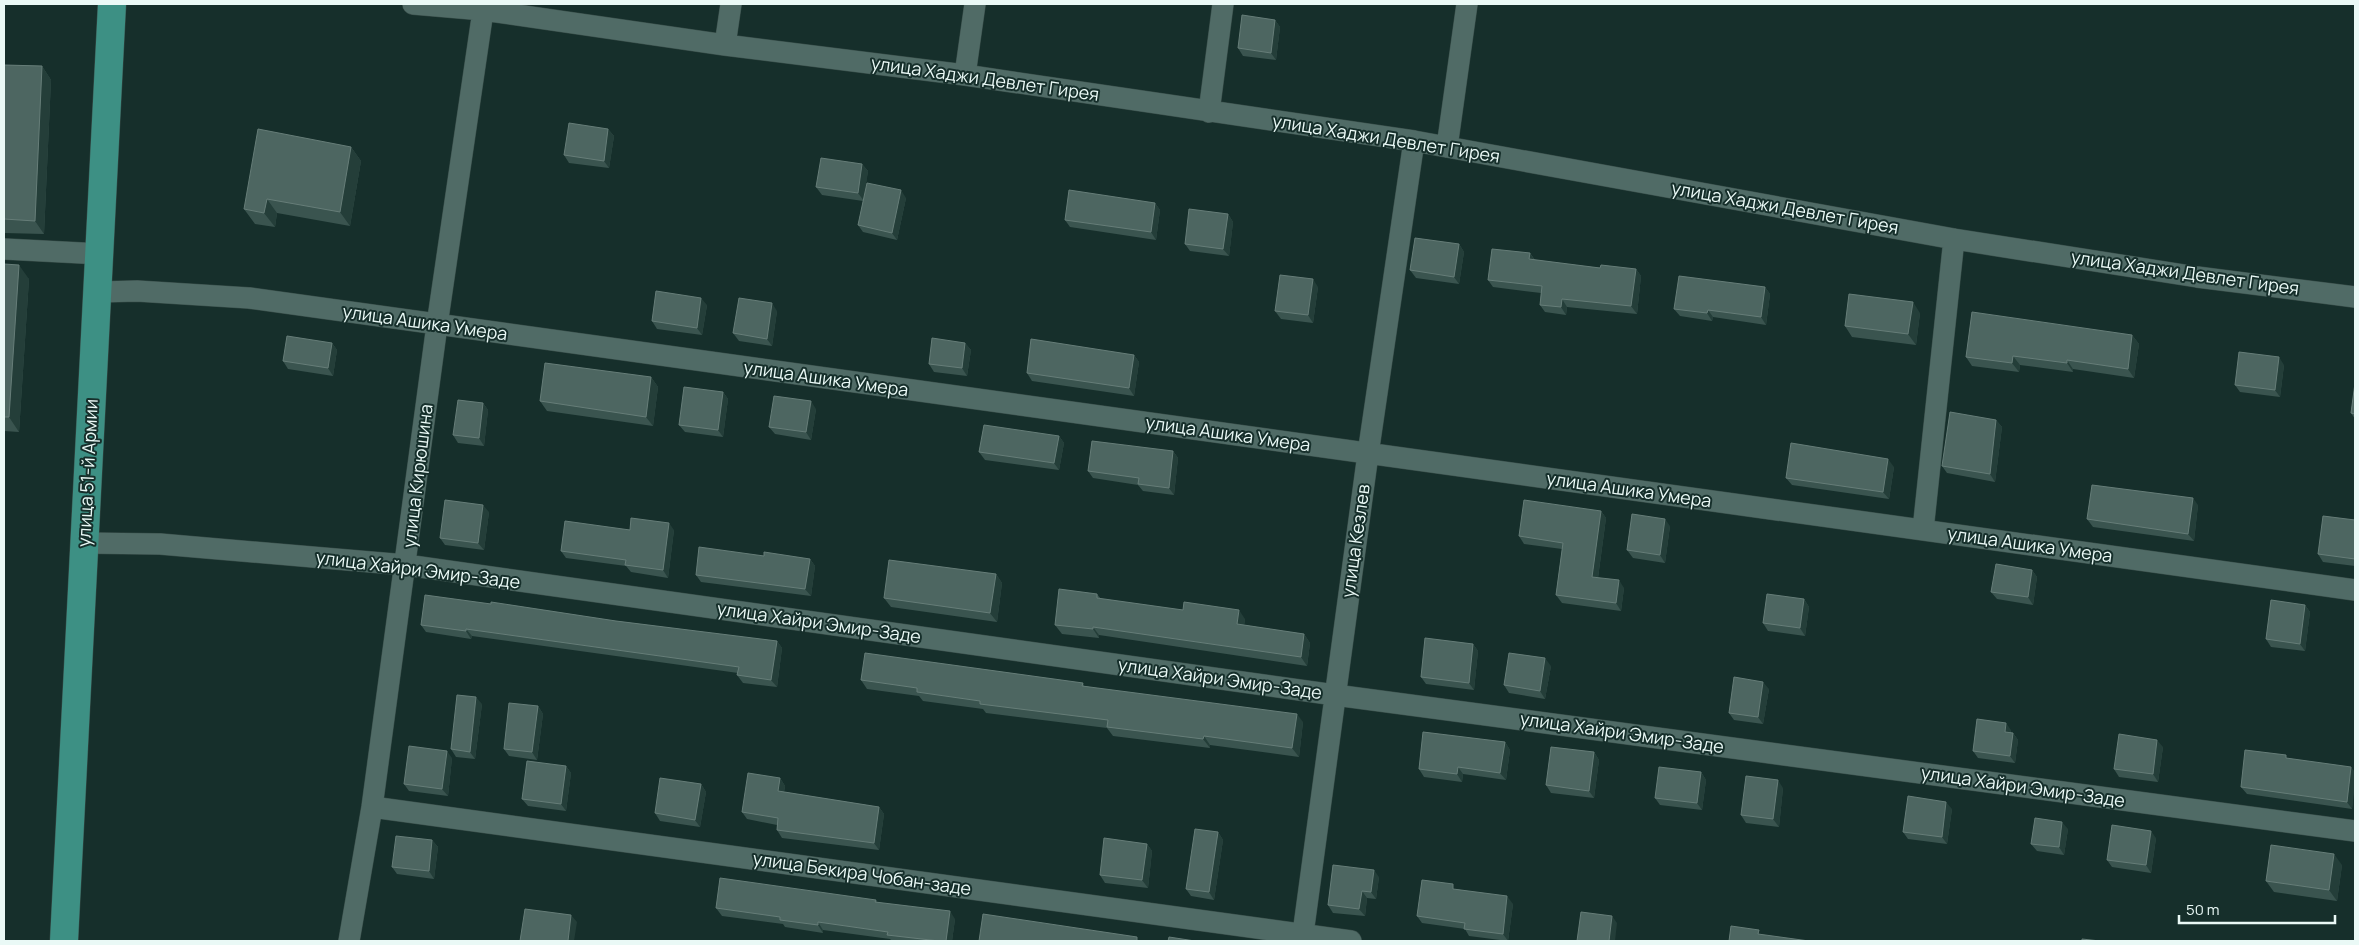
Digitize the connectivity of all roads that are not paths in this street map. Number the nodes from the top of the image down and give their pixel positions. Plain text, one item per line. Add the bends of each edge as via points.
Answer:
1 (112, 4) edge
2 (413, 4) edge
3 (731, 4) edge
4 (975, 4) edge
5 (1223, 4) edge
6 (1467, 4) edge
7 (484, 7) edge
8 (726, 45) junction
9 (965, 75) junction
10 (1209, 112) junction
11 (1414, 141) junction
12 (1447, 147) junction
13 (1954, 239) junction
14 (4, 249) edge
15 (101, 254) junction
16 (99, 292) junction
17 (2355, 297) edge
18 (437, 325) junction
19 (1368, 454) junction
20 (1923, 530) junction
21 (84, 543) junction
22 (406, 565) junction
23 (2355, 590) edge
24 (1335, 695) junction
25 (372, 807) junction
26 (2355, 832) edge
27 (1302, 938) edge
28 (64, 941) edge
29 (349, 941) edge
30 (1351, 941) edge

1 - 15 main road, улица 51-й Армии
2 - 7 street, улица Хаджи Девлет Гирея
3 - 8 street
4 - 9 street
5 - 10 street
6 - 12 street
7 - 8 street, улица Хаджи Девлет Гирея
7 - 18 street, улица Кирюшина
8 - 9 street, улица Хаджи Девлет Гирея
9 - 10 street, улица Хаджи Девлет Гирея
10 - 11 street, улица Хаджи Девлет Гирея
11 - 12 street, улица Хаджи Девлет Гирея
11 - 19 street, улица Кезлев
12 - 13 street, улица Хаджи Девлет Гирея
13 - 17 street, улица Хаджи Девлет Гирея via 2197,278
13 - 20 street
14 - 15 street
15 - 16 main road, улица 51-й Армии
16 - 18 street, улица Ашика Умера via 137,291 249,298
16 - 21 main road, улица 51-й Армии
18 - 19 street, улица Ашика Умера
18 - 22 street, улица Кирюшина
19 - 20 street, улица Ашика Умера
19 - 24 street, улица Кезлев
20 - 23 street, улица Ашика Умера
21 - 22 street, улица Хайри Эмир-Заде via 160,544
21 - 28 main road, улица 51-й Армии
22 - 24 street, улица Хайри Эмир-Заде
22 - 25 street, улица Кирюшина
24 - 26 street, улица Хайри Эмир-Заде
24 - 27 street, улица Кезлев
25 - 27 street, улица Бекира Чобан-заде
25 - 29 street, улица Кирюшина
27 - 30 street, улица Бекира Чобан-заде

